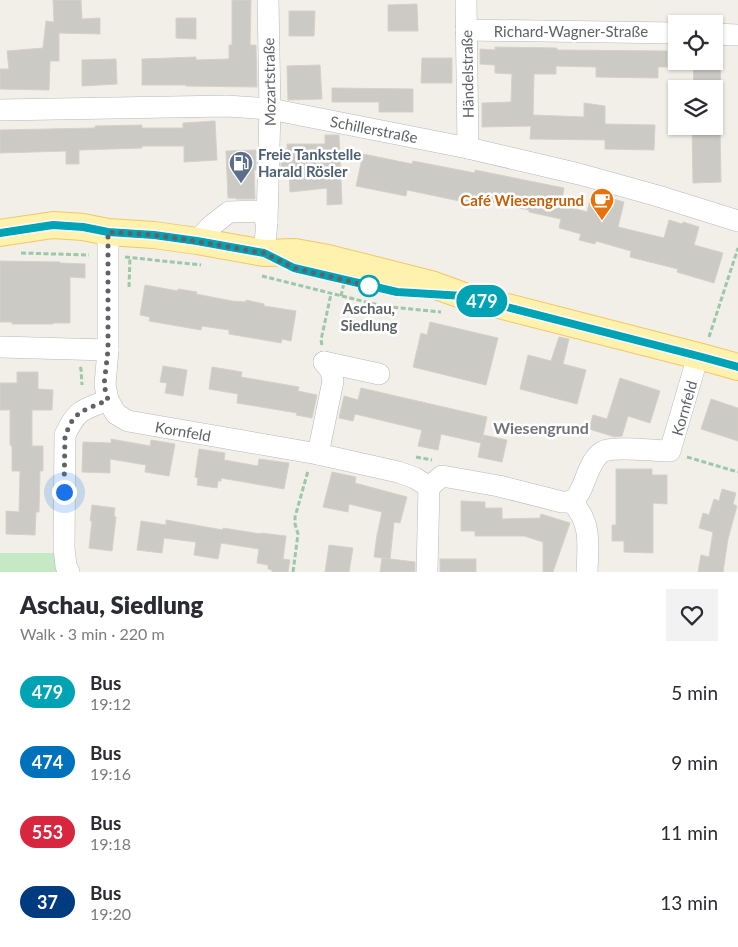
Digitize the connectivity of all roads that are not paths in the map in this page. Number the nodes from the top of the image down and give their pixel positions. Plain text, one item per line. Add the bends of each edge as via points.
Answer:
1 (268, 0) edge
2 (466, 0) edge
3 (466, 30) junction
4 (668, 33) edge
5 (723, 34) edge
6 (738, 35) edge
7 (270, 109) junction
8 (0, 110) edge
9 (468, 148) junction
10 (268, 222) junction
11 (738, 222) edge
12 (9, 240) edge
13 (108, 244) junction
14 (200, 253) junction
15 (259, 264) junction
16 (0, 347) edge
17 (108, 350) junction
18 (700, 356) junction
19 (738, 367) edge
20 (379, 374) dead end
21 (108, 400) junction
22 (315, 454) junction
23 (429, 487) junction
24 (572, 501) junction
25 (69, 572) edge
26 (427, 572) edge
27 (587, 572) edge

1 - 7 street, Mozartstraße
2 - 3 street, Händelstraße
3 - 4 street, Richard-Wagner-Straße
3 - 9 street, Händelstraße
5 - 6 street
7 - 8 street, Schillerstraße via 227,106
7 - 9 street, Schillerstraße
7 - 10 street, Mozartstraße
9 - 11 street, Schillerstraße via 580,174
10 - 14 street via 260,211 229,212 217,220
10 - 15 street, Mozartstraße
12 - 13 main road via 94,237
13 - 14 main road via 154,235
13 - 17 street
14 - 15 main road
15 - 18 main road via 295,252 328,258 431,284 456,304
16 - 17 street
17 - 21 street via 104,385
18 - 19 main road
18 - 24 street, Kornfeld via 670,451 612,449 602,452 596,457
20 - 22 street via 324,362 334,382
21 - 22 street, Kornfeld via 116,414 128,421
21 - 25 street via 80,412 65,435 64,548
22 - 23 street, Kornfeld via 398,472
23 - 24 street via 442,476 562,502
23 - 26 street
24 - 27 street via 584,518 588,532

